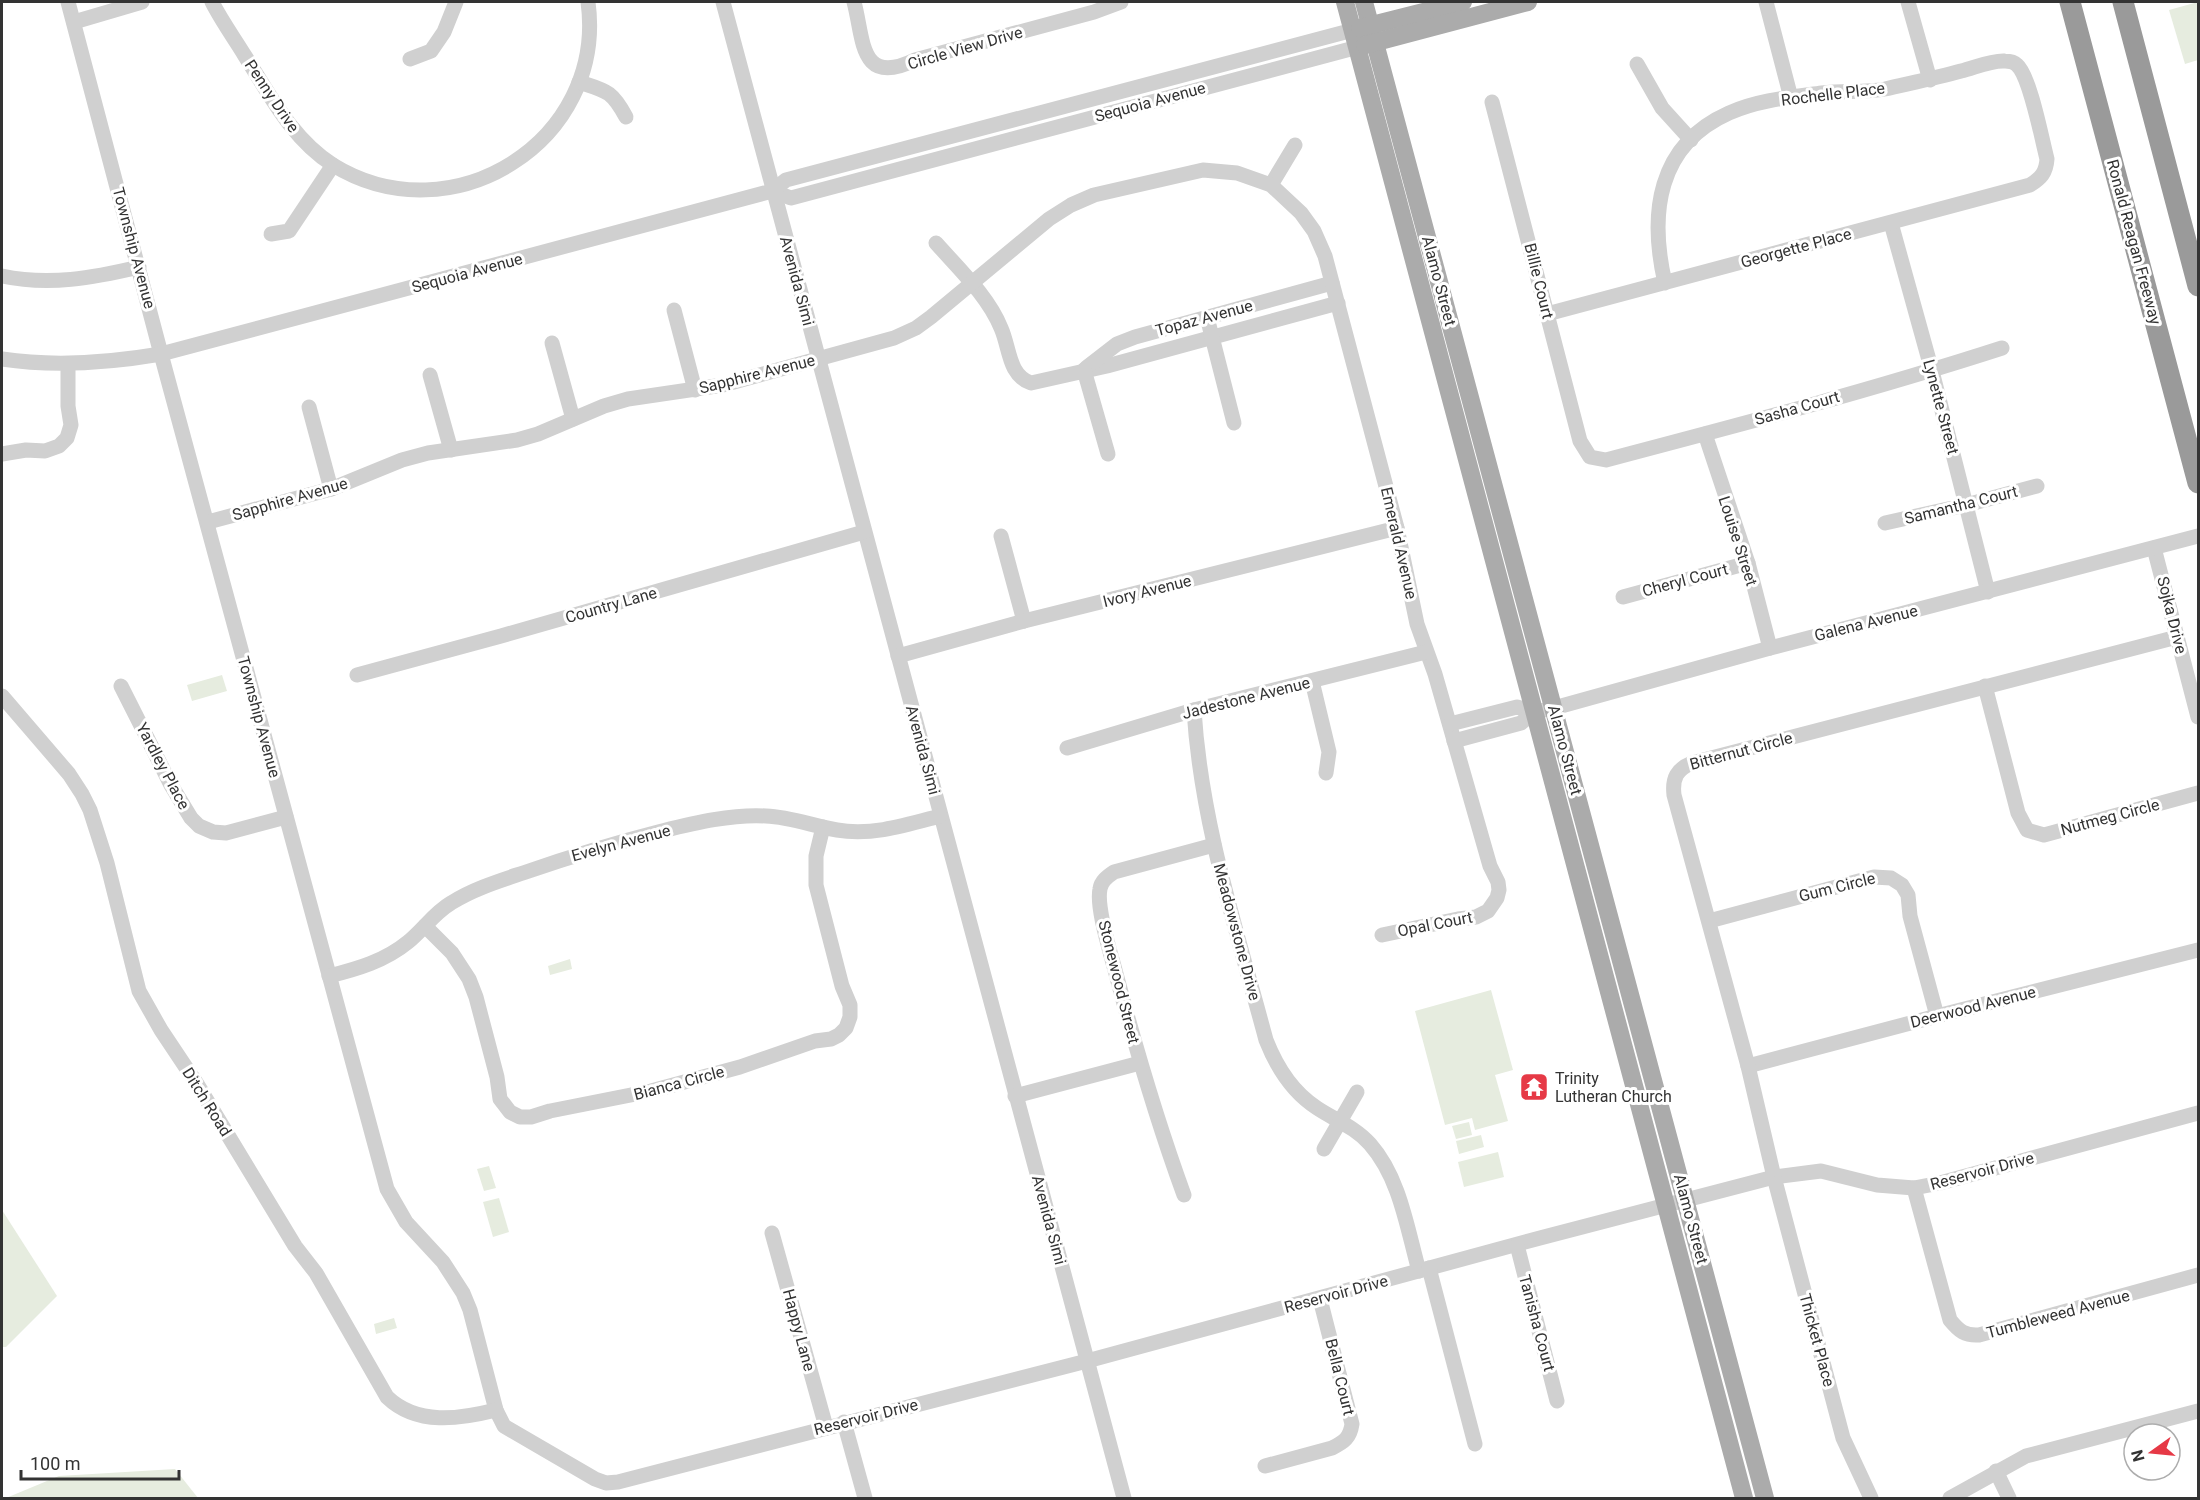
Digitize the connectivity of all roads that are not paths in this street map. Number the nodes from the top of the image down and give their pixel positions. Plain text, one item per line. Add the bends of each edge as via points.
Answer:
1 (68, 2) edge
2 (141, 2) edge
3 (212, 2) edge
4 (456, 2) edge
5 (588, 2) edge
6 (723, 2) edge
7 (854, 2) edge
8 (1120, 2) edge
9 (1345, 2) edge
10 (1364, 2) edge
11 (1463, 2) edge
12 (1528, 2) edge
13 (1766, 2) edge
14 (1908, 2) edge
15 (2070, 2) edge
16 (2123, 2) edge
17 (74, 22) junction
18 (1364, 36) junction
19 (410, 59) dead end
20 (1637, 64) dead end
21 (1930, 80) junction
22 (579, 82) junction
23 (1791, 98) junction
24 (1492, 102) dead end
25 (626, 117) dead end
26 (1690, 140) junction
27 (1295, 145) dead end
28 (333, 165) junction
29 (2043, 176) joint
30 (1271, 185) junction
31 (772, 191) junction
32 (1891, 224) junction
33 (271, 234) dead end
34 (936, 243) dead end
35 (139, 267) junction
36 (2, 276) edge
37 (1332, 283) junction
38 (1665, 283) junction
39 (971, 284) junction
40 (2199, 286) edge
41 (1338, 303) junction
42 (675, 310) dead end
43 (1547, 314) junction
44 (1207, 317) junction
45 (1212, 335) junction
46 (552, 343) dead end
47 (2002, 348) dead end
48 (161, 354) junction
49 (2, 359) edge
50 (819, 359) junction
51 (68, 364) junction
52 (1084, 370) junction
53 (1932, 370) junction
54 (430, 375) dead end
55 (695, 390) junction
56 (309, 407) dead end
57 (573, 419) junction
58 (1234, 423) dead end
59 (1705, 434) junction
60 (451, 450) junction
61 (2, 454) edge
62 (1108, 454) dead end
63 (1590, 457) joint
64 (2199, 483) edge
65 (2037, 486) dead end
66 (331, 489) junction
67 (1966, 505) junction
68 (208, 522) junction
69 (1885, 523) dead end
70 (1397, 528) junction
71 (864, 532) junction
72 (1001, 536) dead end
73 (2199, 536) edge
74 (2154, 548) junction
75 (1748, 563) junction
76 (1988, 592) junction
77 (1623, 597) dead end
78 (1024, 621) junction
79 (2177, 637) junction
80 (1770, 648) junction
81 (1426, 652) junction
82 (898, 656) junction
83 (357, 675) dead end
84 (1312, 681) junction
85 (121, 686) dead end
86 (1984, 686) junction
87 (2, 696) edge
88 (1554, 708) junction
89 (1194, 710) junction
90 (1534, 712) junction
91 (2199, 717) edge
92 (1450, 724) junction
93 (1454, 741) junction
94 (1067, 748) dead end
95 (1326, 773) dead end
96 (2199, 793) edge
97 (940, 816) junction
98 (286, 817) junction
99 (823, 826) junction
100 (1214, 845) junction
101 (1488, 911) joint
102 (1709, 921) junction
103 (424, 926) junction
104 (1382, 935) dead end
105 (2199, 950) edge
106 (329, 976) junction
107 (1937, 1016) junction
108 (1140, 1063) junction
109 (1748, 1066) junction
110 (1357, 1092) dead end
111 (1016, 1096) junction
112 (2199, 1113) edge
113 (1341, 1121) junction
114 (1324, 1149) dead end
115 (1774, 1177) junction
116 (1914, 1188) junction
117 (1184, 1195) dead end
118 (1686, 1201) junction
119 (1666, 1206) junction
120 (772, 1233) dead end
121 (1517, 1245) junction
122 (1424, 1269) junction
123 (2199, 1275) edge
124 (1320, 1299) junction
125 (1087, 1360) junction
126 (1557, 1401) dead end
127 (496, 1410) junction
128 (2199, 1411) edge
129 (844, 1422) junction
130 (826, 1427) junction
131 (1475, 1444) dead end
132 (1265, 1466) dead end
133 (1996, 1471) junction
134 (865, 1498) edge
135 (1124, 1498) edge
136 (1744, 1498) edge
137 (1766, 1498) edge
138 (1871, 1498) edge
139 (1950, 1498) edge
140 (2009, 1498) edge

1 - 17 street, Township Avenue
2 - 17 street
3 - 28 street, Penny Drive via 284,118 306,144
4 - 19 street via 431,51
5 - 22 street, Penny Drive via 588,50
6 - 31 street, Avenida Simi
7 - 8 street, Circle View Drive via 863,50 872,62 886,69
9 - 18 main road, Alamo Street
10 - 18 main road, Alamo Street
11 - 18 main road, Sequoia Avenue
12 - 18 main road, Sequoia Avenue
13 - 23 street
14 - 21 street
15 - 64 highway, Ronald Reagan Freeway
16 - 40 highway
17 - 35 street, Township Avenue
18 - 31 street, Sequoia Avenue via 791,198
18 - 88 main road, Alamo Street
18 - 90 main road, Alamo Street
20 - 26 street via 1662,108
21 - 23 street, Rochelle Place via 1875,91 1824,92
21 - 29 street, Rochelle Place via 1998,61 2017,65 2026,79 2047,159
22 - 25 street via 615,97
22 - 28 street, Penny Drive via 563,114 538,144 505,168 474,182 441,189 402,189 365,180
23 - 26 street, Rochelle Place via 1728,113
24 - 43 street, Billie Court
26 - 38 street, Rochelle Place via 1670,169 1659,205 1657,233
27 - 30 street
28 - 33 street via 290,231
29 - 32 street, Georgette Place via 2030,185
30 - 37 street, Emerald Avenue via 1314,231
30 - 39 street, Sapphire Avenue via 1238,173 1203,171 1094,195 1049,219
31 - 48 street, Sequoia Avenue
31 - 50 street, Avenida Simi
32 - 38 street, Georgette Place
32 - 53 street, Lynette Street
34 - 39 street, Topaz Avenue
35 - 36 street via 76,280
35 - 48 street, Township Avenue
37 - 41 street, Emerald Avenue
37 - 44 street, Topaz Avenue
38 - 43 street, Georgette Place
39 - 50 street, Sapphire Avenue via 916,328
39 - 52 street, Topaz Avenue via 1001,326 1012,366 1022,380 1040,382
41 - 45 street, Topaz Avenue
41 - 70 street, Emerald Avenue
42 - 55 street
43 - 63 street, Billie Court via 1580,441
44 - 45 street
44 - 52 street, Topaz Avenue via 1117,344
45 - 52 street, Topaz Avenue
45 - 58 street
46 - 57 street
47 - 53 street, Sasha Court
48 - 51 street, Sequoia Avenue
48 - 68 street, Township Avenue
49 - 51 street, Sequoia Avenue
50 - 55 street, Sapphire Avenue
50 - 71 street, Avenida Simi
51 - 61 street via 71,425 66,438 45,452
52 - 62 street
53 - 59 street, Sasha Court
53 - 67 street, Lynette Street
54 - 60 street
55 - 57 street, Sapphire Avenue via 628,399
56 - 66 street
57 - 60 street, Sapphire Avenue via 517,440
59 - 63 street, Sasha Court via 1606,460
59 - 75 street, Louise Street
60 - 66 street, Sapphire Avenue via 402,460
65 - 67 street, Samantha Court
66 - 68 street, Sapphire Avenue
67 - 69 street, Samantha Court
67 - 76 street, Lynette Street
68 - 98 street, Township Avenue
70 - 78 street, Ivory Avenue
70 - 81 street, Emerald Avenue
71 - 82 street, Avenida Simi
71 - 83 street, Country Lane
72 - 78 street
73 - 74 street, Galena Avenue
74 - 76 street, Galena Avenue
74 - 79 street, Sojka Drive
75 - 77 street, Cheryl Court
75 - 80 street, Louise Street
76 - 80 street, Galena Avenue
78 - 82 street, Ivory Avenue
79 - 86 street, Bitternut Circle
79 - 91 street, Sojka Drive
80 - 88 street, Galena Avenue
81 - 84 street, Jadestone Avenue
81 - 92 street, Emerald Avenue
82 - 97 street, Avenida Simi
84 - 89 street, Jadestone Avenue
84 - 95 street via 1329,752
85 - 98 street, Yardley Place via 171,785 199,826 226,833
86 - 96 street, Nutmeg Circle via 2018,813 2027,830 2044,835
86 - 102 street, Bitternut Circle via 1683,767 1672,785
87 - 127 street, Ditch Road via 82,794 107,863 139,991 294,1246 316,1273 387,1397 398,1408 425,1417 470,1416
88 - 90 street, Galena Avenue
88 - 118 main road, Alamo Street
89 - 94 street, Jadestone Avenue
89 - 100 street, Meadowstone Drive via 1201,781
90 - 92 street, Galena Avenue via 1517,707
90 - 93 street, Galena Avenue via 1521,723
90 - 119 main road, Alamo Street
92 - 93 street, Emerald Avenue
93 - 101 street, Emerald Avenue via 1498,882 1497,898
97 - 99 street, Evelyn Avenue via 869,831
97 - 111 street, Avenida Simi
98 - 106 street, Township Avenue
99 - 103 street, Evelyn Avenue via 757,815 664,831 567,857 497,882 450,903
99 - 103 street, Bianca Circle via 816,856 816,885 850,1005 846,1028 831,1039 651,1091 531,1117 510,1112 500,1099 469,979 452,953
100 - 108 street, Stonewood Street via 1114,872 1100,888 1108,944
100 - 113 street, Meadowstone Drive via 1273,1058 1300,1095
101 - 104 street, Opal Court via 1476,917
102 - 107 street, Gum Circle via 1874,877 1891,878 1908,895
102 - 109 street, Bitternut Circle
103 - 106 street, Evelyn Avenue via 386,957
105 - 107 street, Deerwood Avenue
106 - 127 street, Township Avenue via 387,1189 406,1222 443,1262 463,1293
107 - 109 street, Deerwood Avenue
108 - 111 street
108 - 117 street, Stonewood Street
109 - 115 street, Bitternut Circle
110 - 113 street
111 - 125 street, Avenida Simi
112 - 116 street, Reservoir Drive
113 - 114 street
113 - 122 street, Meadowstone Drive via 1368,1142 1388,1171
115 - 116 street, Reservoir Drive via 1821,1172 1877,1185
115 - 118 street, Reservoir Drive
115 - 138 street, Thicket Place via 1843,1438
116 - 123 street, Tumbleweed Avenue via 1950,1320 1969,1336
118 - 119 street, Reservoir Drive
118 - 137 main road, Alamo Street
119 - 121 street, Reservoir Drive
119 - 136 main road, Alamo Street
120 - 130 street, Happy Lane
121 - 122 street, Reservoir Drive
121 - 126 street, Tanisha Court
122 - 124 street, Reservoir Drive
122 - 131 street, Meadowstone Drive
124 - 125 street, Reservoir Drive
124 - 132 street, Bella Court via 1352,1424 1350,1436 1332,1448
125 - 129 street, Reservoir Drive
125 - 135 street, Avenida Simi
127 - 130 street, Reservoir Drive via 510,1431 595,1479 610,1483
128 - 133 street via 2026,1456
129 - 130 street, Reservoir Drive
129 - 134 street
133 - 139 street
133 - 140 street

